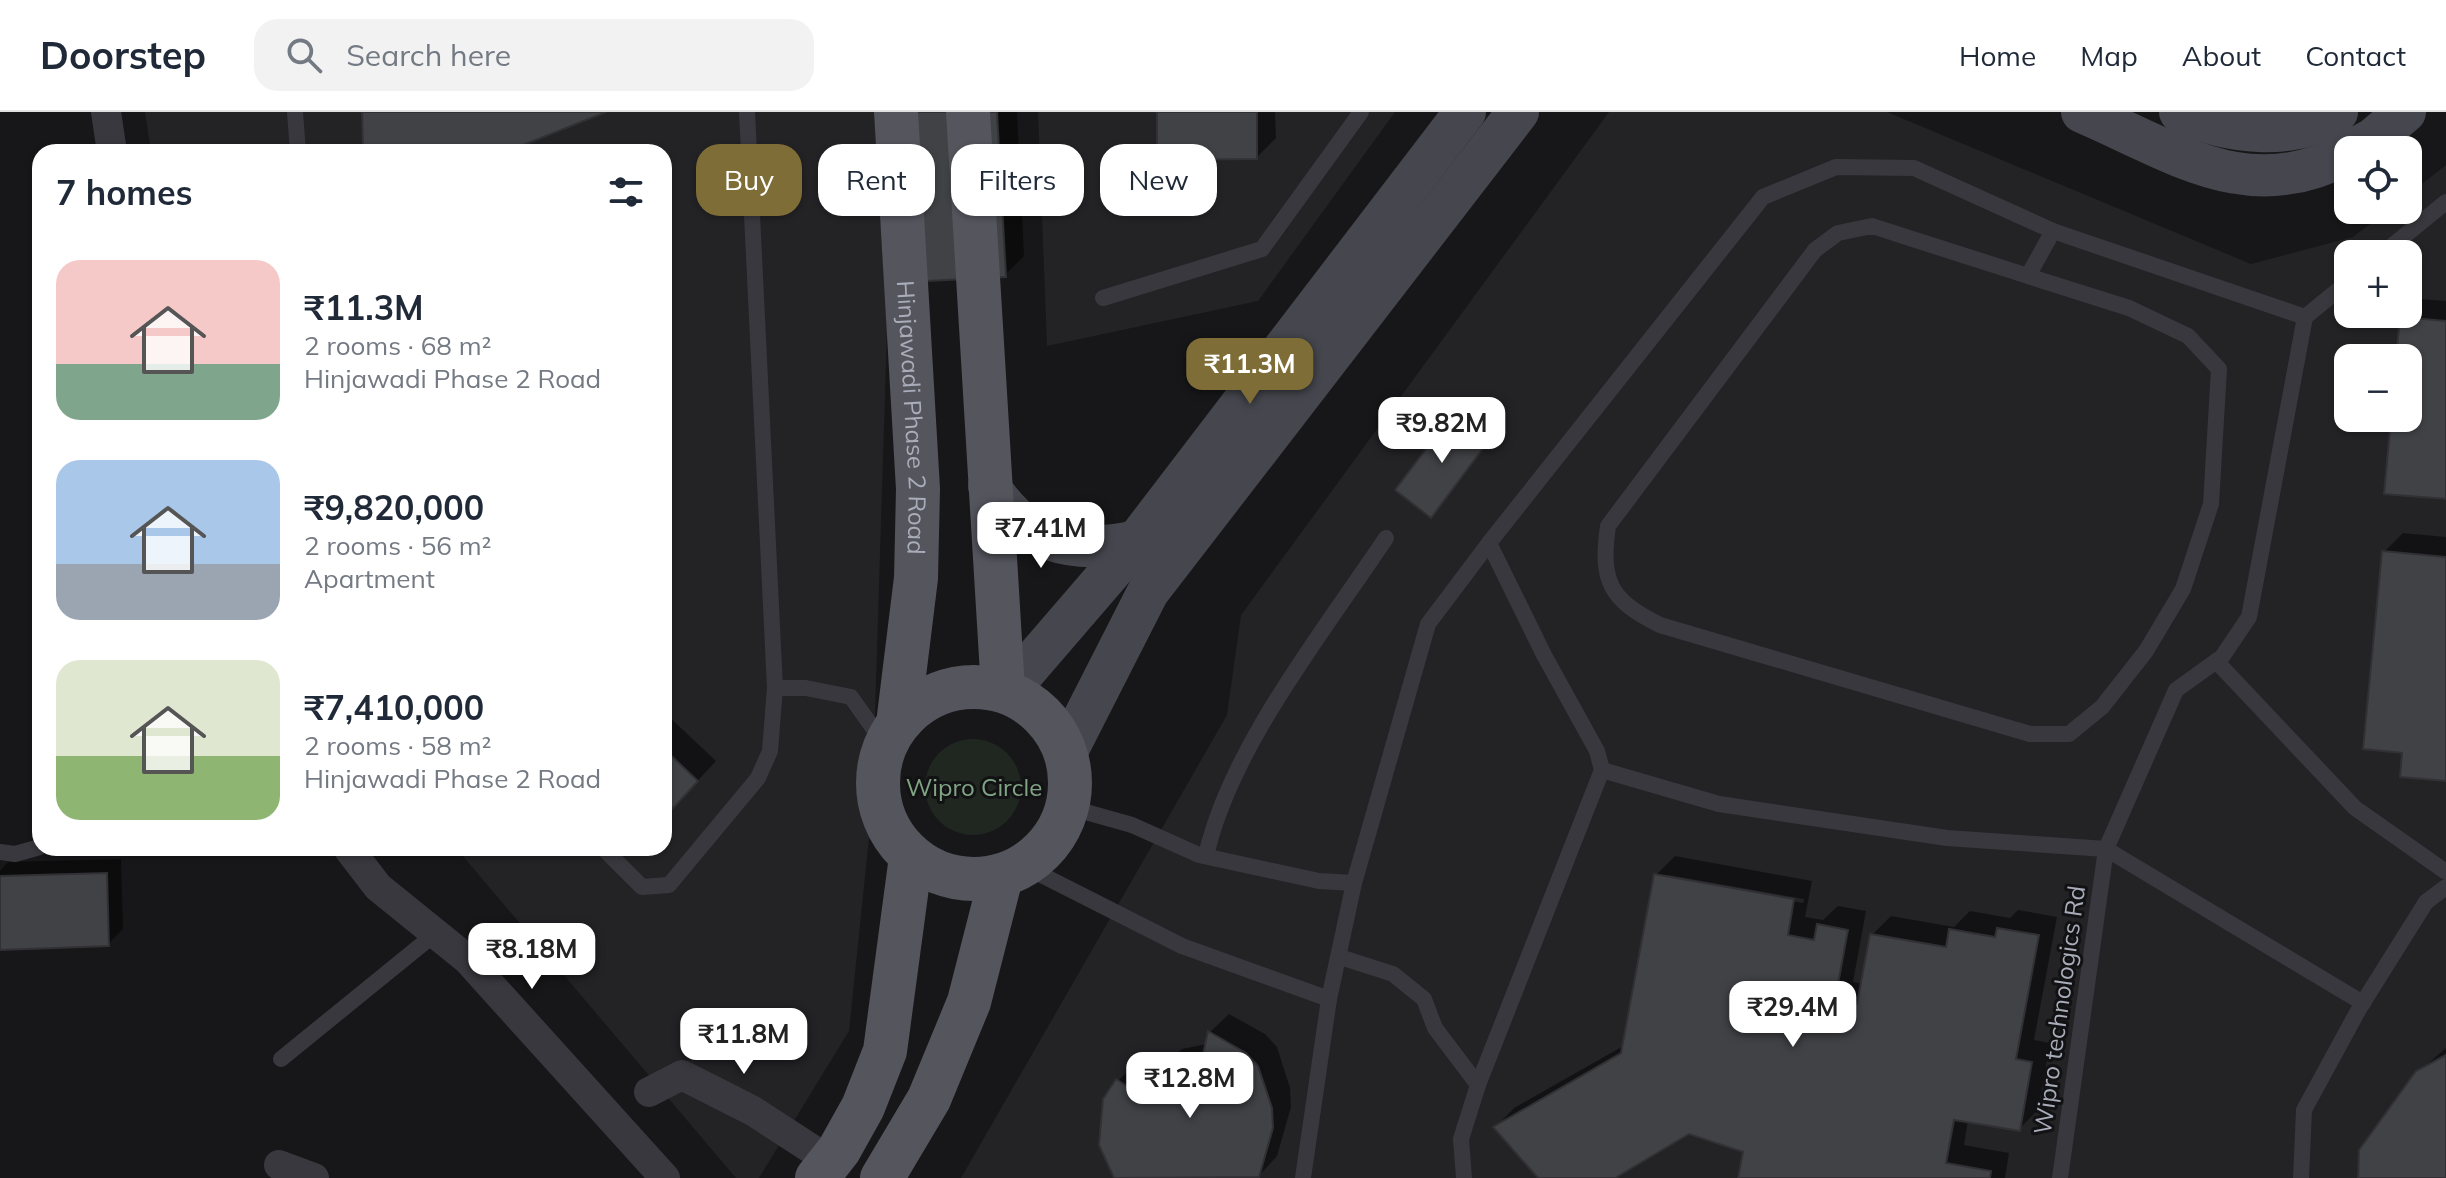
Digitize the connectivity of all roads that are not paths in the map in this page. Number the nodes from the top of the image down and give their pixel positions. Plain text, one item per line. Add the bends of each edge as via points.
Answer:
1 (106, 112) edge
2 (295, 112) edge
3 (747, 112) edge
4 (896, 112) edge
5 (968, 112) edge
6 (1361, 112) edge
7 (1465, 112) edge
8 (1518, 112) edge
9 (2082, 112) edge
10 (2180, 112) edge
11 (2337, 112) edge
12 (2405, 112) edge
13 (2371, 136) edge
14 (111, 144) edge
15 (297, 144) edge
16 (2334, 160) edge
17 (2444, 205) edge
18 (2053, 231) junction
19 (2400, 240) edge
20 (2028, 276) junction
21 (2334, 293) edge
22 (1103, 298) dead end
23 (2305, 317) junction
24 (989, 486) junction
25 (1386, 538) dead end
26 (1137, 541) junction
27 (1489, 543) junction
28 (2216, 661) junction
29 (775, 688) junction
30 (1005, 691) junction
31 (891, 734) junction
32 (1066, 753) junction
33 (1602, 770) junction
34 (1068, 807) junction
35 (32, 849) edge
36 (2106, 849) junction
37 (0, 852) edge
38 (354, 856) edge
39 (611, 856) edge
40 (1206, 856) junction
41 (911, 857) junction
42 (1012, 872) junction
43 (2446, 872) edge
44 (1354, 883) junction
45 (2446, 887) edge
46 (436, 933) junction
47 (1340, 957) junction
48 (1329, 999) junction
49 (2363, 1003) junction
50 (281, 1059) dead end
51 (1478, 1085) junction
52 (649, 1092) dead end
53 (279, 1165) dead end
54 (824, 1169) edge
55 (314, 1178) edge
56 (665, 1178) edge
57 (882, 1178) edge
58 (1303, 1178) edge
59 (1464, 1178) edge
60 (2060, 1178) edge
61 (2301, 1178) edge

1 - 14 street
2 - 15 lane
3 - 29 lane
4 - 31 main road, Hinjawadi Phase 2 Road via 918,489 916,578
5 - 24 main road
6 - 22 lane via 1262,249
7 - 26 street
8 - 32 street via 1148,592
9 - 16 street via 2199,164 2246,176 2286,177
10 - 11 street via 2260,133
12 - 13 street
17 - 19 lane
18 - 20 lane
18 - 23 lane
18 - 27 lane via 1914,168 1836,167 1763,197
20 - 20 lane via 2129,308 2176,330 2219,369 2211,504 2183,589 2146,651 2102,707 2069,734 2030,734 1660,625 1628,609 1608,582 1603,559 1608,526 1815,250 1838,233 1872,226
21 - 23 lane
23 - 28 lane, Wipro technologics Rd via 2249,617
24 - 26 street via 1007,513 1072,547 1098,549
24 - 30 main road
25 - 40 lane via 1248,747 1213,824
26 - 30 street
27 - 33 lane
27 - 44 lane via 1428,624
28 - 36 lane, Wipro technologics Rd via 2176,690
28 - 43 lane via 2355,808
29 - 31 lane via 851,697
29 - 39 lane via 770,751 758,778 669,885 642,887
30 - 31 main road via 956,688 914,707
30 - 32 main road via 1044,716
31 - 41 main road via 878,781 883,818
32 - 34 main road
33 - 36 lane via 1719,804 1947,838
33 - 51 lane
34 - 40 lane via 1132,825
34 - 42 main road via 1043,851
35 - 37 lane
36 - 49 lane
36 - 60 lane, Wipro technologics Rd
38 - 46 street via 378,887
40 - 44 lane via 1319,881
41 - 42 main road via 954,879
41 - 54 main road via 885,1051 863,1107
42 - 48 lane via 1182,946
42 - 57 main road via 969,1002 929,1099
44 - 47 lane
45 - 49 lane via 2426,902
46 - 50 lane
46 - 56 street via 467,959
47 - 48 lane
47 - 51 lane via 1393,974 1424,999 1435,1028
48 - 58 lane
49 - 61 lane via 2304,1110
51 - 59 lane via 1461,1139
52 - 54 street via 682,1075 753,1111
53 - 55 street

